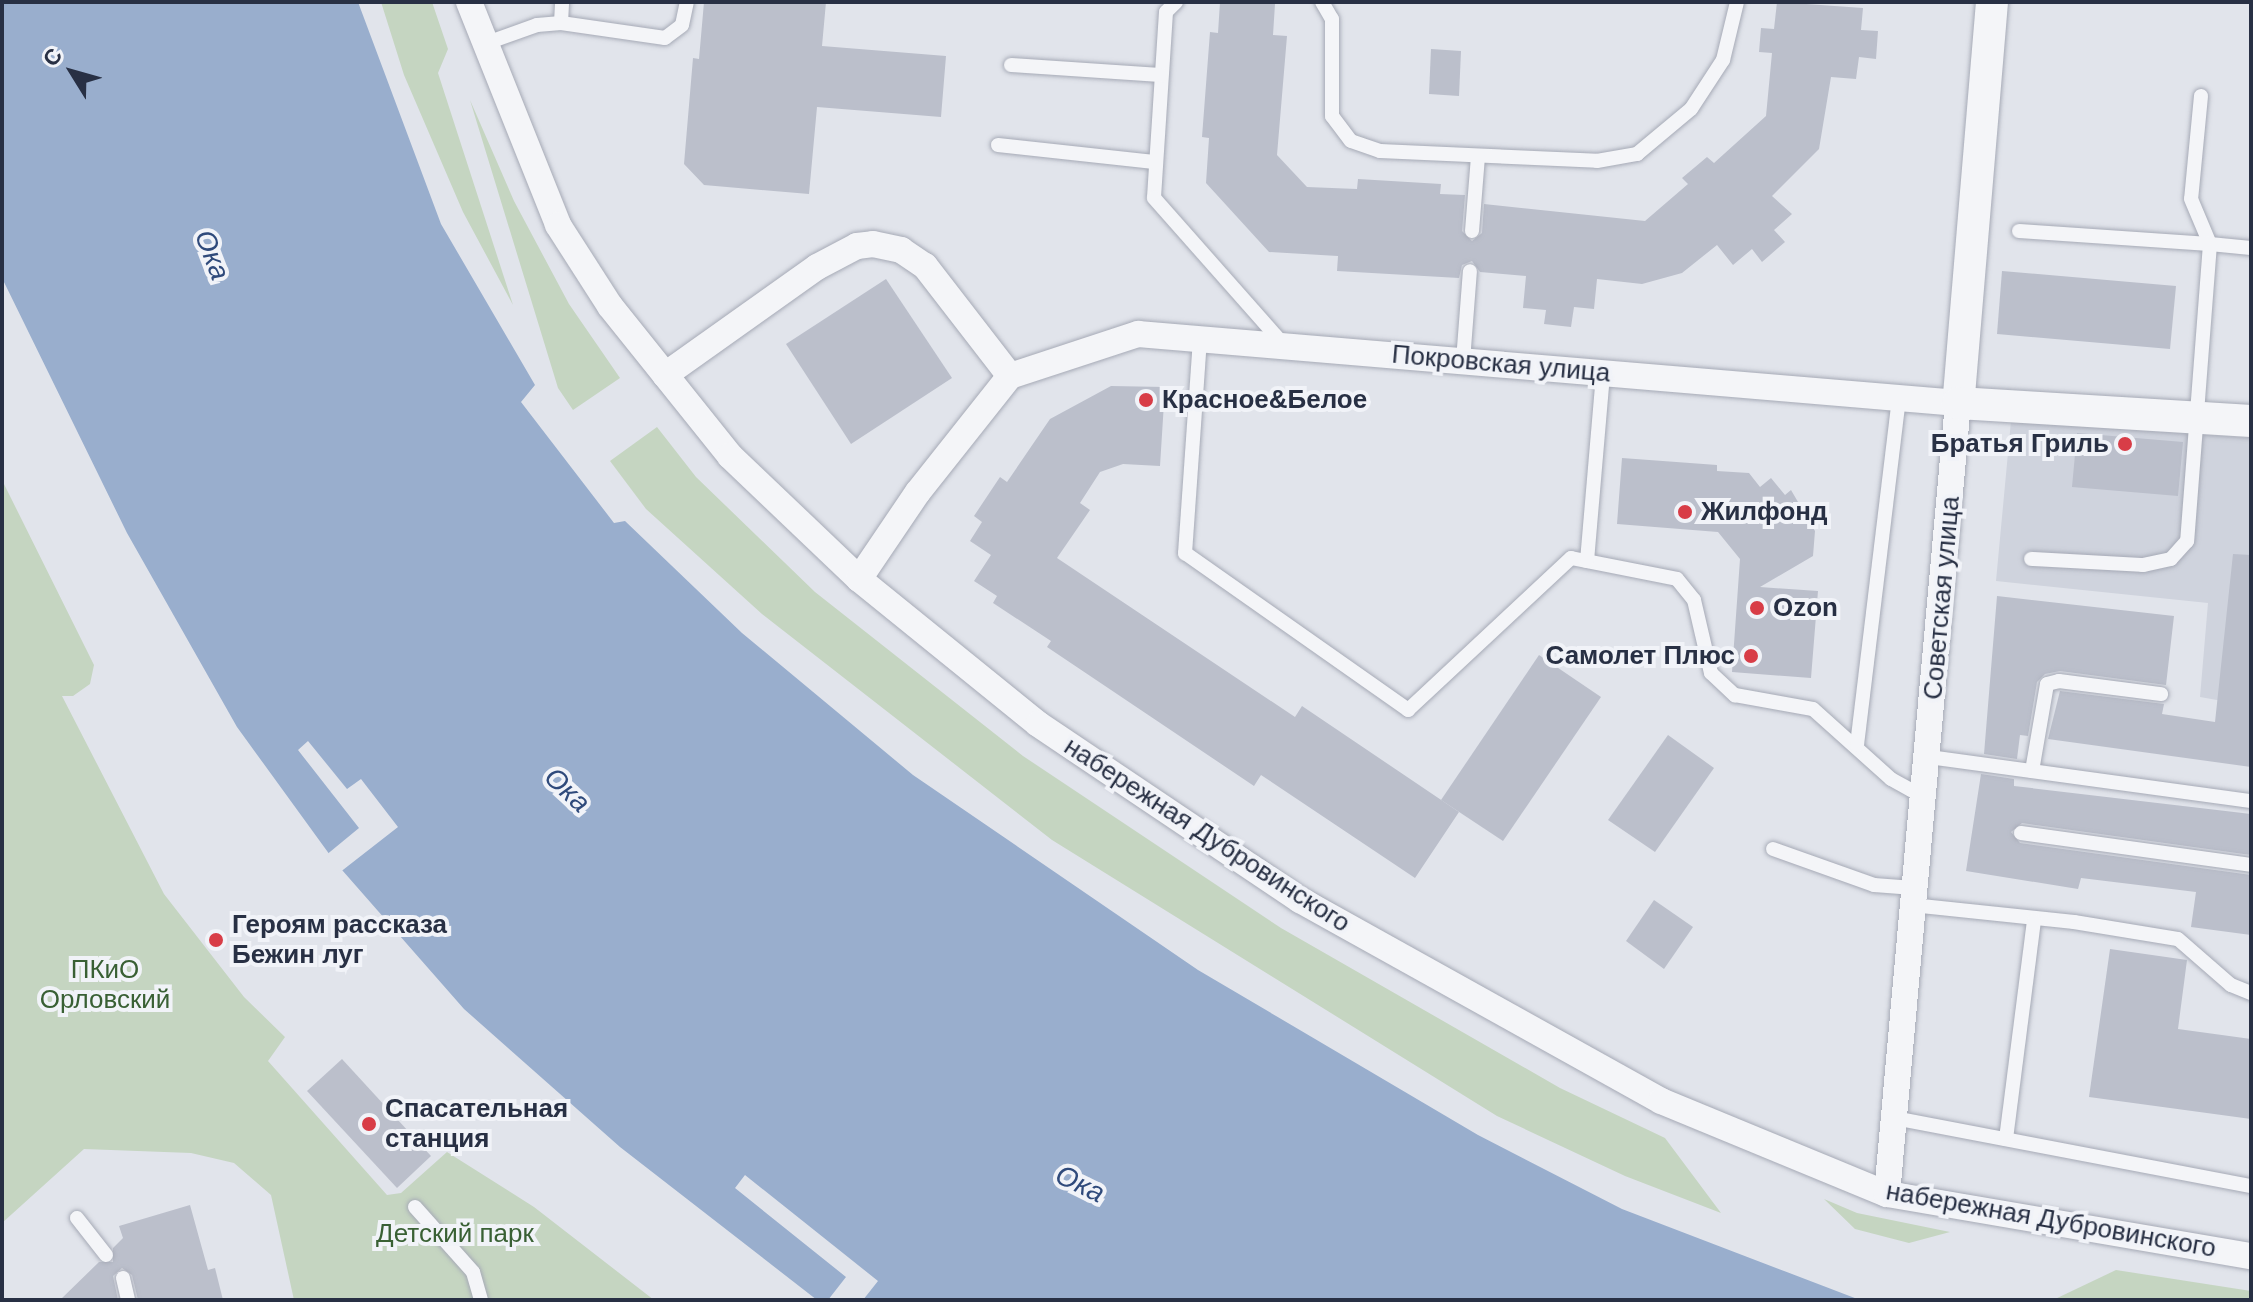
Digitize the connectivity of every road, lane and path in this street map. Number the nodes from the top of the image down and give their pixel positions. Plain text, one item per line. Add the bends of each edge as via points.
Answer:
1 (469, 2) edge
2 (562, 2) edge
3 (687, 2) edge
4 (1176, 2) edge
5 (1322, 2) edge
6 (1737, 2) edge
7 (1992, 2) edge
8 (561, 23) junction
9 (484, 44) junction
10 (1011, 65) dead end
11 (1161, 75) junction
12 (2201, 96) dead end
13 (998, 145) dead end
14 (1478, 156) junction
15 (1154, 162) junction
16 (1472, 231) dead end
17 (2019, 231) dead end
18 (2210, 244) junction
19 (2251, 248) edge
20 (1470, 271) dead end
21 (1200, 339) junction
22 (1284, 346) junction
23 (1463, 361) junction
24 (1603, 373) junction
25 (665, 375) junction
26 (1010, 376) junction
27 (1899, 398) junction
28 (1958, 403) junction
29 (2200, 418) junction
30 (2251, 421) edge
31 (2031, 559) dead end
32 (1587, 561) junction
33 (859, 579) junction
34 (2161, 694) dead end
35 (1857, 745) junction
36 (1929, 757) junction
37 (2032, 771) junction
38 (1924, 797) junction
39 (2251, 801) edge
40 (2021, 833) dead end
41 (1773, 849) dead end
42 (2251, 865) edge
43 (1913, 896) junction
44 (2034, 921) junction
45 (2251, 993) edge
46 (1894, 1118) junction
47 (2006, 1139) junction
48 (2251, 1186) edge
49 (1887, 1194) junction
50 (415, 1207) dead end
51 (77, 1218) dead end
52 (106, 1255) dead end
53 (2251, 1256) edge
54 (123, 1278) dead end
55 (128, 1300) edge
56 (481, 1300) edge

1 - 9 street, набережная Дубровинского
2 - 8 lane
3 - 8 lane via 682,25 665,38
4 - 11 lane via 1166,12
5 - 14 lane via 1332,19 1332,116 1351,141 1380,151
6 - 14 lane via 1723,60 1691,109 1637,154 1597,161
7 - 28 street, Советская улица
8 - 9 lane via 537,25
9 - 25 street, набережная Дубровинского via 558,225 610,306
10 - 11 lane
11 - 15 lane
12 - 18 lane via 2191,199
13 - 15 lane
14 - 16 lane
15 - 22 lane via 1154,198 1161,209
17 - 18 lane
18 - 19 lane
18 - 29 lane
20 - 23 lane
21 - 22 street, Покровская улица
21 - 26 street, Покровская улица via 1138,334
21 - 32 lane via 1185,553 1408,710 1571,558
22 - 23 street, Покровская улица
23 - 24 street, Покровская улица
24 - 27 street, Покровская улица
24 - 32 lane
25 - 26 street via 817,267 857,246 873,244 901,250 925,266
25 - 33 street, набережная Дубровинского via 730,456
26 - 33 street via 918,492
27 - 28 street, Покровская улица
27 - 35 lane
28 - 29 street, Покровская улица
28 - 36 street, Советская улица
29 - 30 street, Покровская улица
29 - 31 lane via 2187,541 2171,559 2143,565
32 - 35 lane via 1677,579 1694,600 1711,673 1735,695 1813,709
33 - 49 street, набережная Дубровинского via 1038,724 1300,900 1661,1101
34 - 37 lane via 2047,684
35 - 38 lane via 1891,779
36 - 37 lane
36 - 38 street, Советская улица
37 - 39 lane
38 - 43 street, Советская улица
40 - 42 lane
41 - 43 lane
43 - 44 lane
43 - 46 street, Советская улица
44 - 45 lane via 2178,939 2231,985
44 - 47 lane
46 - 47 lane
46 - 49 street, Советская улица
47 - 48 lane
49 - 53 street, набережная Дубровинского
50 - 56 lane via 473,1272
51 - 52 lane
54 - 55 lane

